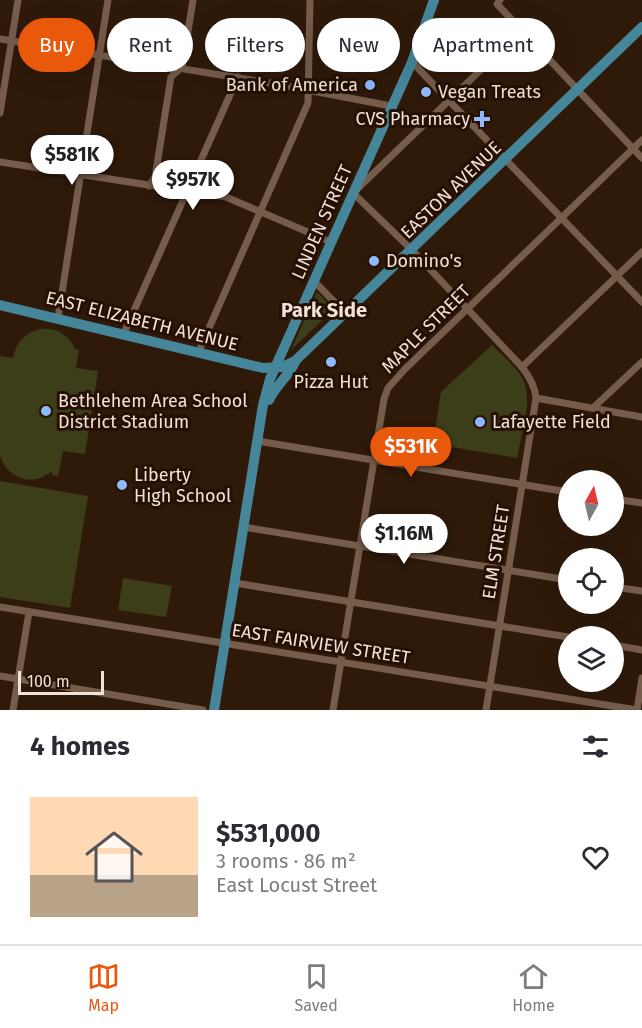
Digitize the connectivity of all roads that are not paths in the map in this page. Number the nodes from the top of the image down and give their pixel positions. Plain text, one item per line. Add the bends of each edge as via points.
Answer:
1 (18, 0) edge
2 (108, 0) edge
3 (193, 0) edge
4 (310, 0) edge
5 (434, 0) edge
6 (498, 2) edge
7 (190, 18) edge
8 (428, 18) edge
9 (512, 18) edge
10 (642, 27) edge
11 (0, 39) edge
12 (12, 41) junction
13 (99, 55) junction
14 (107, 56) edge
15 (412, 62) edge
16 (555, 65) edge
17 (193, 70) edge
18 (177, 72) edge
19 (421, 72) edge
20 (479, 72) edge
21 (238, 77) junction
22 (308, 90) junction
23 (578, 90) junction
24 (449, 101) junction
25 (391, 106) junction
26 (0, 113) edge
27 (642, 140) edge
28 (633, 149) junction
29 (642, 158) edge
30 (505, 160) junction
31 (0, 162) edge
32 (80, 175) junction
33 (149, 186) junction
34 (189, 191) junction
35 (353, 193) junction
36 (262, 212) junction
37 (561, 219) junction
38 (331, 242) junction
39 (412, 250) junction
40 (642, 252) edge
41 (617, 277) junction
42 (314, 281) junction
43 (642, 302) edge
44 (0, 305) edge
45 (466, 309) junction
46 (345, 313) junction
47 (58, 318) junction
48 (124, 333) junction
49 (199, 351) junction
50 (295, 361) junction
51 (642, 362) edge
52 (277, 367) junction
53 (522, 367) junction
54 (536, 398) junction
55 (262, 405) junction
56 (593, 408) junction
57 (642, 417) edge
58 (257, 441) junction
59 (374, 460) junction
60 (522, 485) junction
61 (558, 490) edge
62 (624, 500) edge
63 (642, 503) edge
64 (243, 527) junction
65 (361, 545) junction
66 (508, 570) junction
67 (558, 578) edge
68 (235, 583) junction
69 (624, 588) edge
70 (642, 591) edge
71 (351, 602) junction
72 (0, 607) edge
73 (29, 612) junction
74 (499, 626) junction
75 (558, 635) edge
76 (224, 644) junction
77 (624, 647) edge
78 (642, 650) edge
79 (342, 663) junction
80 (0, 676) edge
81 (642, 678) edge
82 (18, 680) junction
83 (489, 687) junction
84 (13, 710) edge
85 (203, 710) edge
86 (214, 710) edge
87 (333, 710) edge
88 (486, 710) edge
89 (637, 710) edge

1 - 12 street
2 - 13 street
3 - 7 street
4 - 22 street
5 - 8 main road, LINDEN STREET
6 - 9 street
10 - 23 main road, EASTON AVENUE
11 - 12 street
12 - 13 street
12 - 26 street
13 - 14 street
13 - 32 street
15 - 25 main road, LINDEN STREET
16 - 23 street
17 - 21 street
18 - 33 street via 171,77 155,177
19 - 24 street
20 - 24 street
21 - 22 street
21 - 34 street
22 - 25 street
22 - 36 street via 308,103
23 - 28 street
23 - 30 main road, EASTON AVENUE
24 - 30 street
24 - 35 street
25 - 35 main road, LINDEN STREET
27 - 28 street, MAPLE STREET
28 - 29 street
28 - 37 street, MAPLE STREET
30 - 37 street
30 - 39 main road, EASTON AVENUE
31 - 32 street
32 - 33 street
32 - 47 street
33 - 34 street
34 - 36 street via 226,197
34 - 48 street
35 - 38 main road, LINDEN STREET
35 - 39 street
36 - 38 street
36 - 49 street
37 - 41 street
37 - 45 street, MAPLE STREET
38 - 42 main road, LINDEN STREET
39 - 45 street
39 - 46 main road, EASTON AVENUE
40 - 41 street
41 - 43 street
41 - 53 street
42 - 46 street
42 - 52 main road, LINDEN STREET
44 - 47 main road, EAST ELIZABETH AVENUE
45 - 53 street
45 - 59 street, MAPLE STREET via 388,388
46 - 50 main road, EASTON AVENUE
47 - 48 main road, EAST ELIZABETH AVENUE
48 - 49 main road, EAST ELIZABETH AVENUE
49 - 52 main road, EAST ELIZABETH AVENUE via 263,368
50 - 52 main road, EASTON AVENUE
50 - 55 main road
51 - 56 street
52 - 55 main road, LINDEN STREET
53 - 54 street
54 - 56 street
54 - 60 street, ELM STREET
55 - 58 main road, LINDEN STREET
56 - 57 street
58 - 59 street
58 - 64 main road, LINDEN STREET
59 - 60 street
59 - 65 street, MAPLE STREET
60 - 61 street
60 - 66 street, ELM STREET
62 - 63 street
64 - 65 street
64 - 68 main road, LINDEN STREET
65 - 66 street
65 - 71 street, MAPLE STREET
66 - 67 street
66 - 74 street, ELM STREET
68 - 71 street
68 - 76 main road, LINDEN STREET
69 - 70 street
71 - 74 street
71 - 79 street, MAPLE STREET
72 - 73 street, EAST FAIRVIEW STREET
73 - 76 street, EAST FAIRVIEW STREET
73 - 82 street
74 - 75 street
74 - 83 street, ELM STREET
76 - 79 street, EAST FAIRVIEW STREET
76 - 86 main road, LINDEN STREET
77 - 78 street
79 - 83 street, EAST FAIRVIEW STREET
79 - 87 street, MAPLE STREET
80 - 82 street
81 - 89 street
82 - 84 street
82 - 85 street
83 - 88 street, ELM STREET
83 - 89 street, EAST FAIRVIEW STREET

